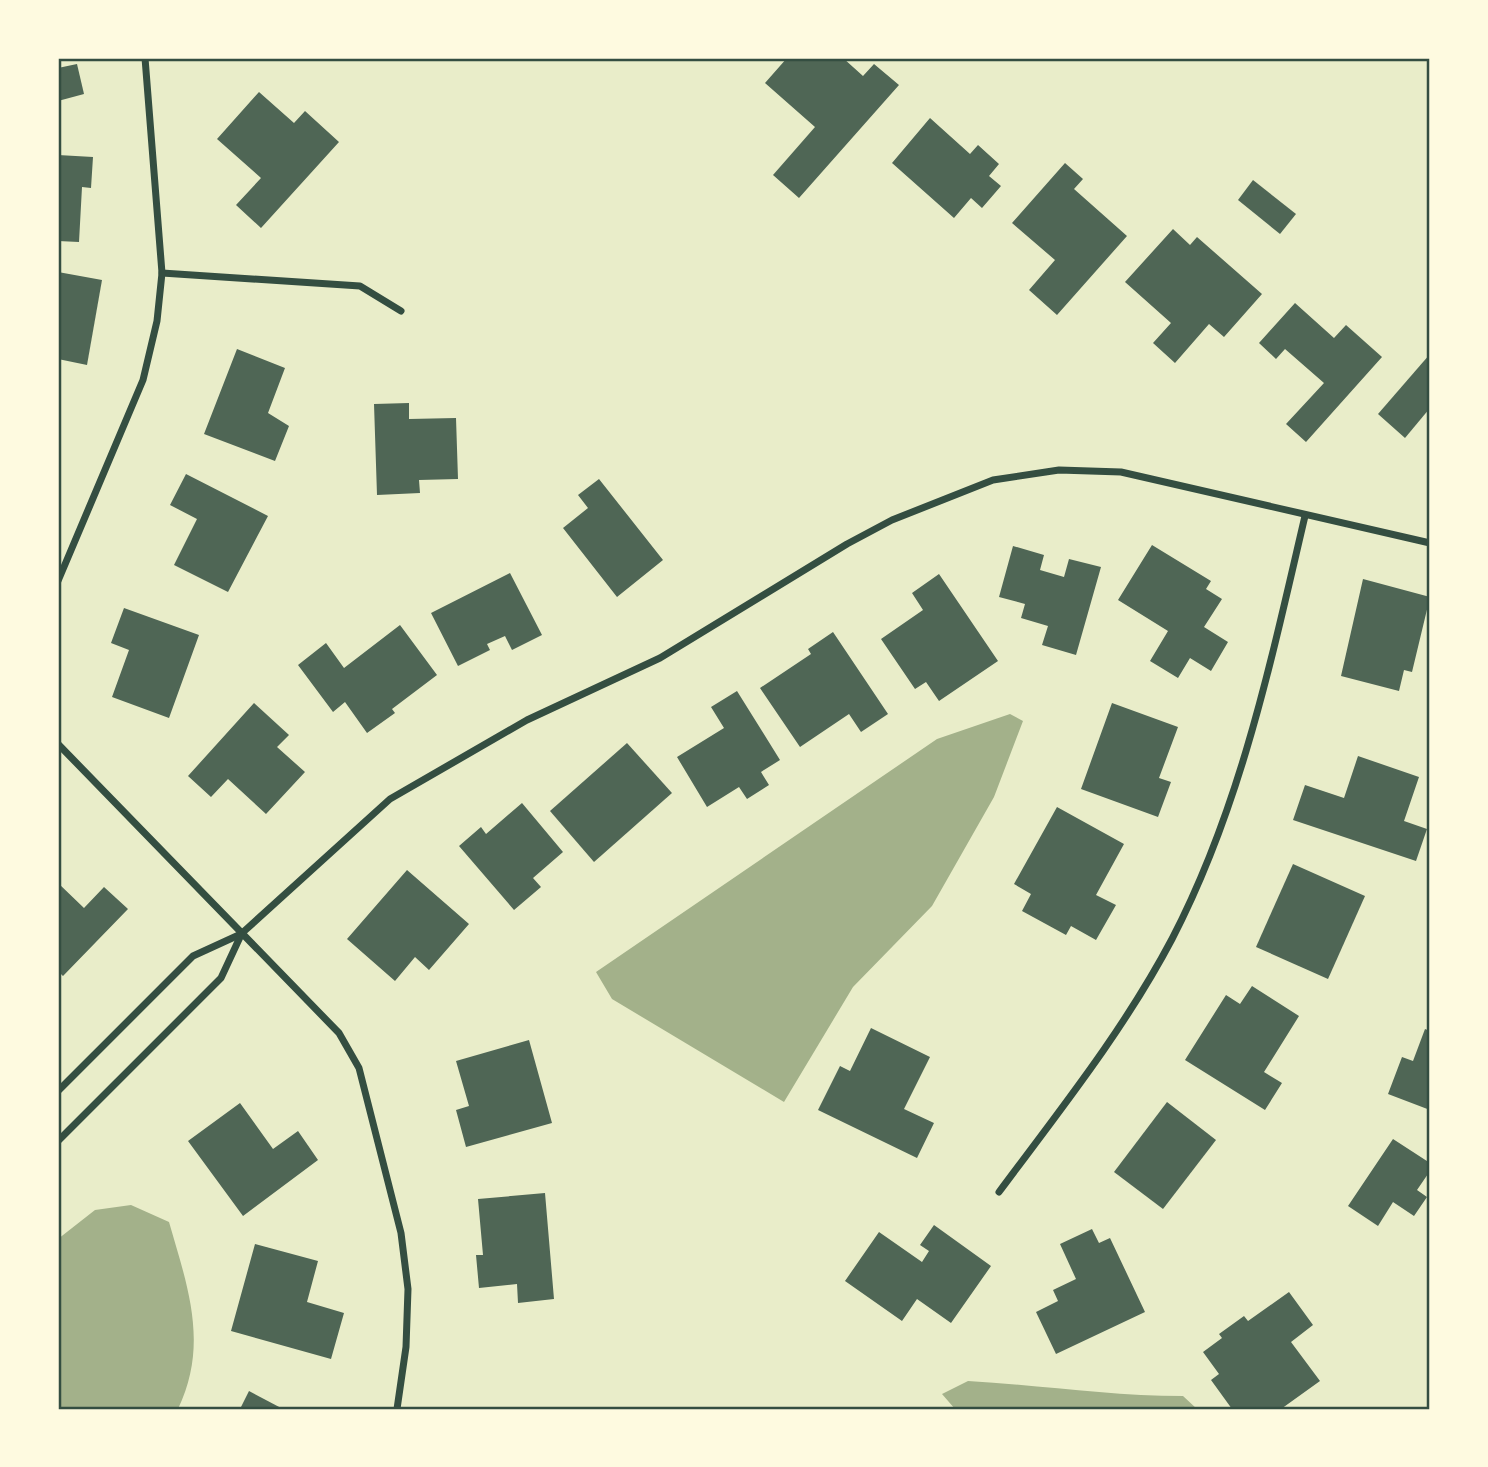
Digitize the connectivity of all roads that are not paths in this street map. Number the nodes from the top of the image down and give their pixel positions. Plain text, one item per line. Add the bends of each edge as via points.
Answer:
1 (145, 58) edge
2 (162, 273) junction
3 (401, 311) dead end
4 (1304, 516) junction
5 (1430, 543) edge
6 (58, 581) edge
7 (58, 744) edge
8 (241, 934) junction
9 (58, 1091) edge
10 (58, 1141) edge
11 (999, 1192) dead end
12 (397, 1409) edge

1 - 2 street
2 - 3 street via 360,286
2 - 6 street via 143,380
4 - 5 street
4 - 8 street via 1121,472 1059,470 993,480 892,520 660,658 527,720 390,799
4 - 11 street via 1258,720 1238,784 1172,938 1119,1030
7 - 8 street
8 - 9 street via 193,956
8 - 10 street via 221,978
8 - 12 street via 340,1033 359,1068 401,1233 408,1289

